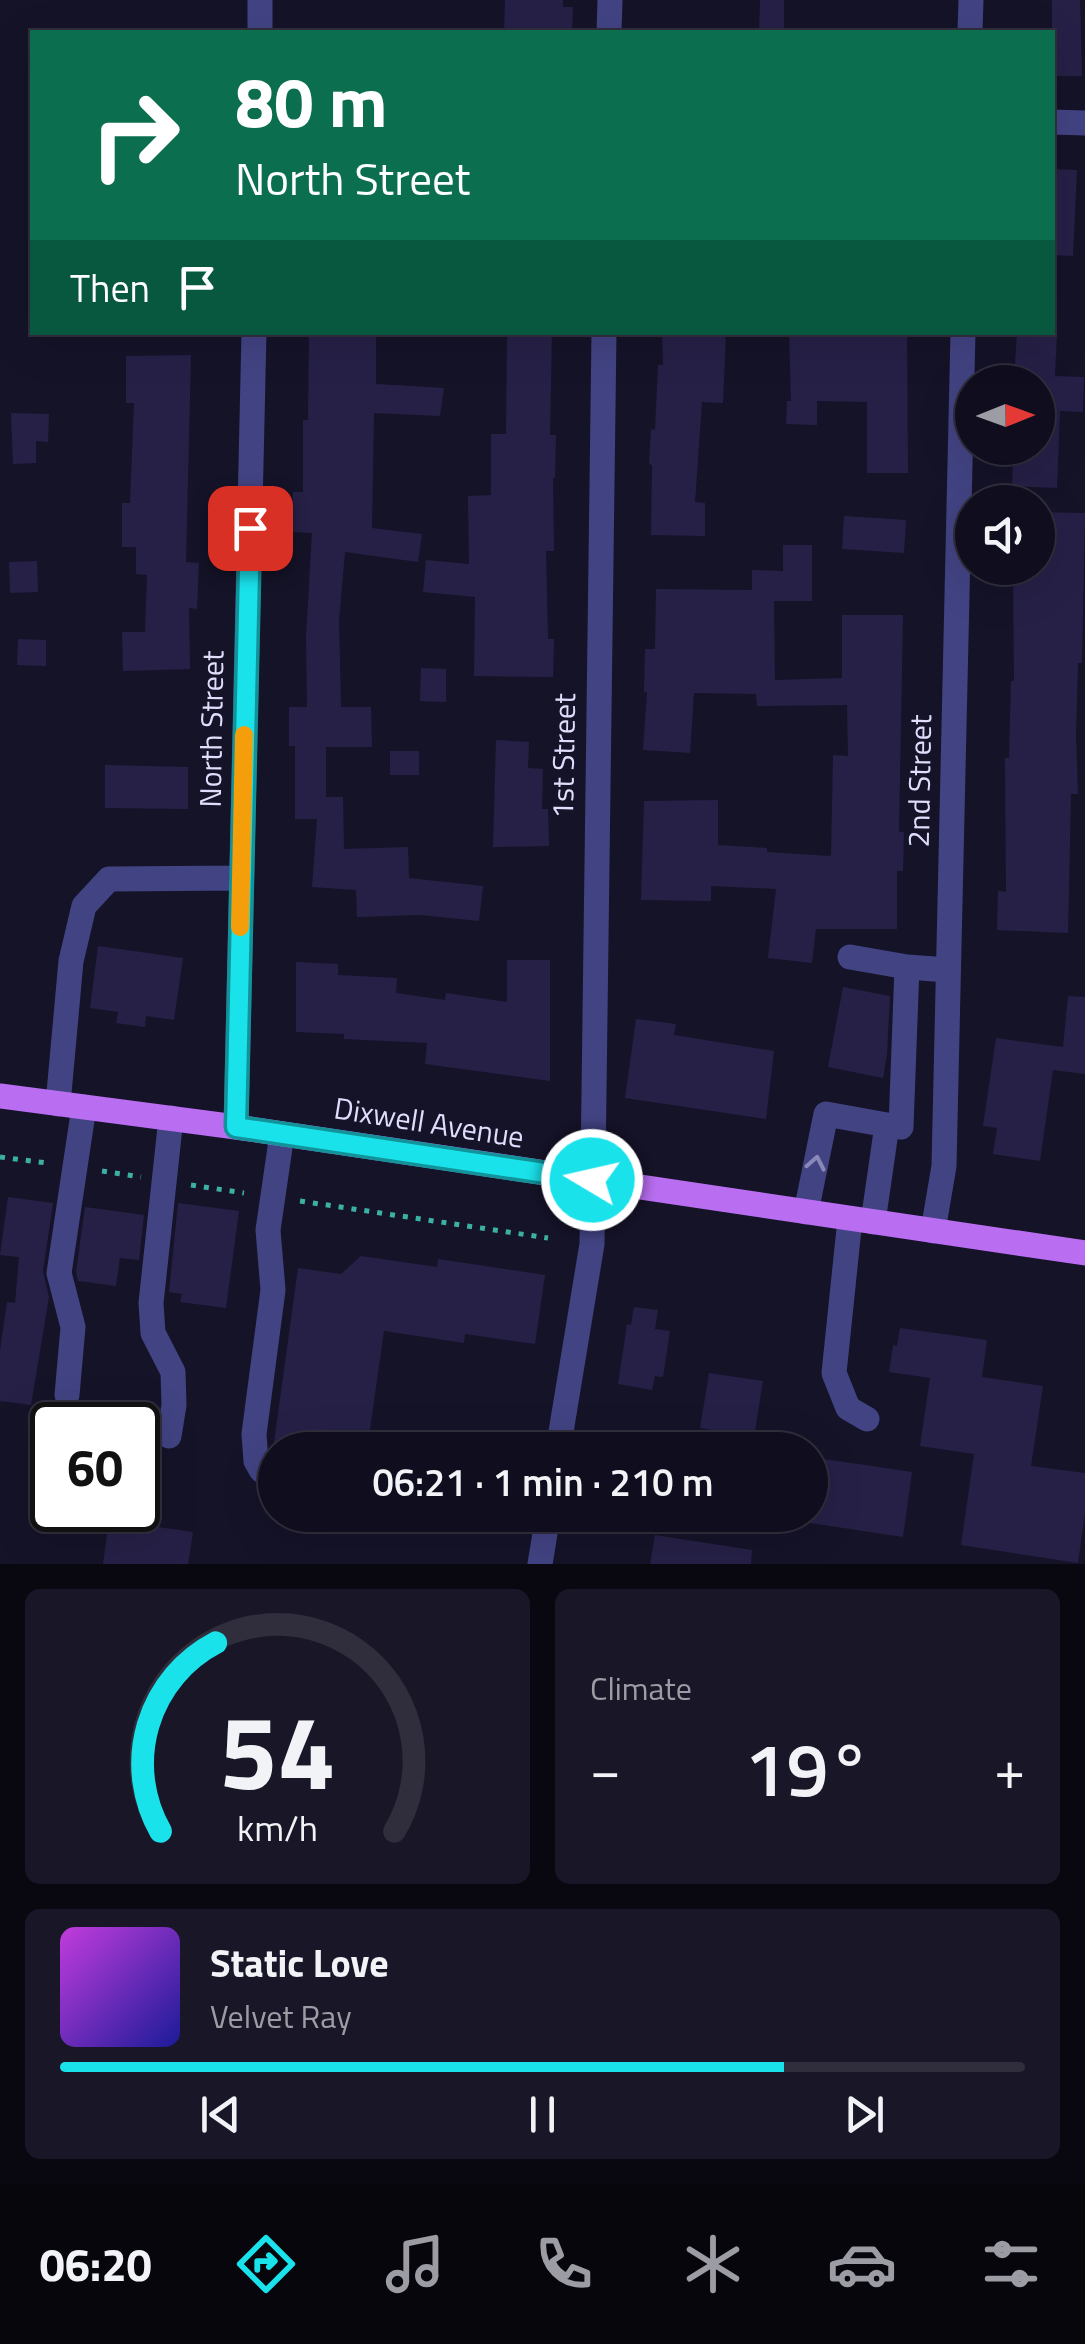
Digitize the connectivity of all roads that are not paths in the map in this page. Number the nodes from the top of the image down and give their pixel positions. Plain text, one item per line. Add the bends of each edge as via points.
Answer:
1 (260, 0) edge
2 (610, 0) edge
3 (971, 0) edge
4 (260, 30) edge
5 (609, 30) edge
6 (970, 30) edge
7 (1055, 122) edge
8 (1085, 123) edge
9 (254, 335) edge
10 (604, 335) edge
11 (963, 335) edge
12 (241, 878) junction
13 (850, 957) dead end
14 (907, 967) junction
15 (948, 970) junction
16 (904, 1060) junction
17 (946, 1061) junction
18 (0, 1096) edge
19 (71, 1106) junction
20 (171, 1118) junction
21 (894, 1126) junction
22 (236, 1127) junction
23 (944, 1131) junction
24 (282, 1134) junction
25 (592, 1180) junction
26 (806, 1212) junction
27 (862, 1220) junction
28 (933, 1231) junction
29 (1085, 1252) edge
30 (67, 1395) dead end
31 (867, 1418) dead end
32 (561, 1432) edge
33 (168, 1436) dead end
34 (258, 1465) edge
35 (545, 1532) edge
36 (540, 1564) edge

1 - 4 street
2 - 5 street
3 - 6 street
7 - 8 street
9 - 12 street, North Street
10 - 25 street, 1st Street
11 - 15 street, 2nd Street
12 - 19 street via 110,880 84,906 70,961
12 - 22 street, North Street
13 - 14 street
14 - 15 street
14 - 16 street
15 - 17 street, 2nd Street
16 - 17 street
16 - 21 street
17 - 23 street, 2nd Street
18 - 19 main road, Dixwell Avenue
19 - 20 main road, Dixwell Avenue
19 - 30 street via 59,1273 74,1327
20 - 22 main road, Dixwell Avenue
20 - 33 street via 151,1303 154,1333 172,1372
21 - 23 street
26 -> 21 street via 826,1114
21 - 27 street
22 - 24 main road, Dixwell Avenue
23 - 28 street, 2nd Street
24 - 25 main road, Dixwell Avenue
24 - 34 street via 268,1230 272,1290 254,1434
25 - 26 main road, Dixwell Avenue
25 - 32 street, 1st Street via 592,1244
26 - 27 main road, Dixwell Avenue
27 - 28 main road, Dixwell Avenue
27 - 31 street via 834,1374 848,1408
28 - 29 main road, Dixwell Avenue
35 - 36 street

